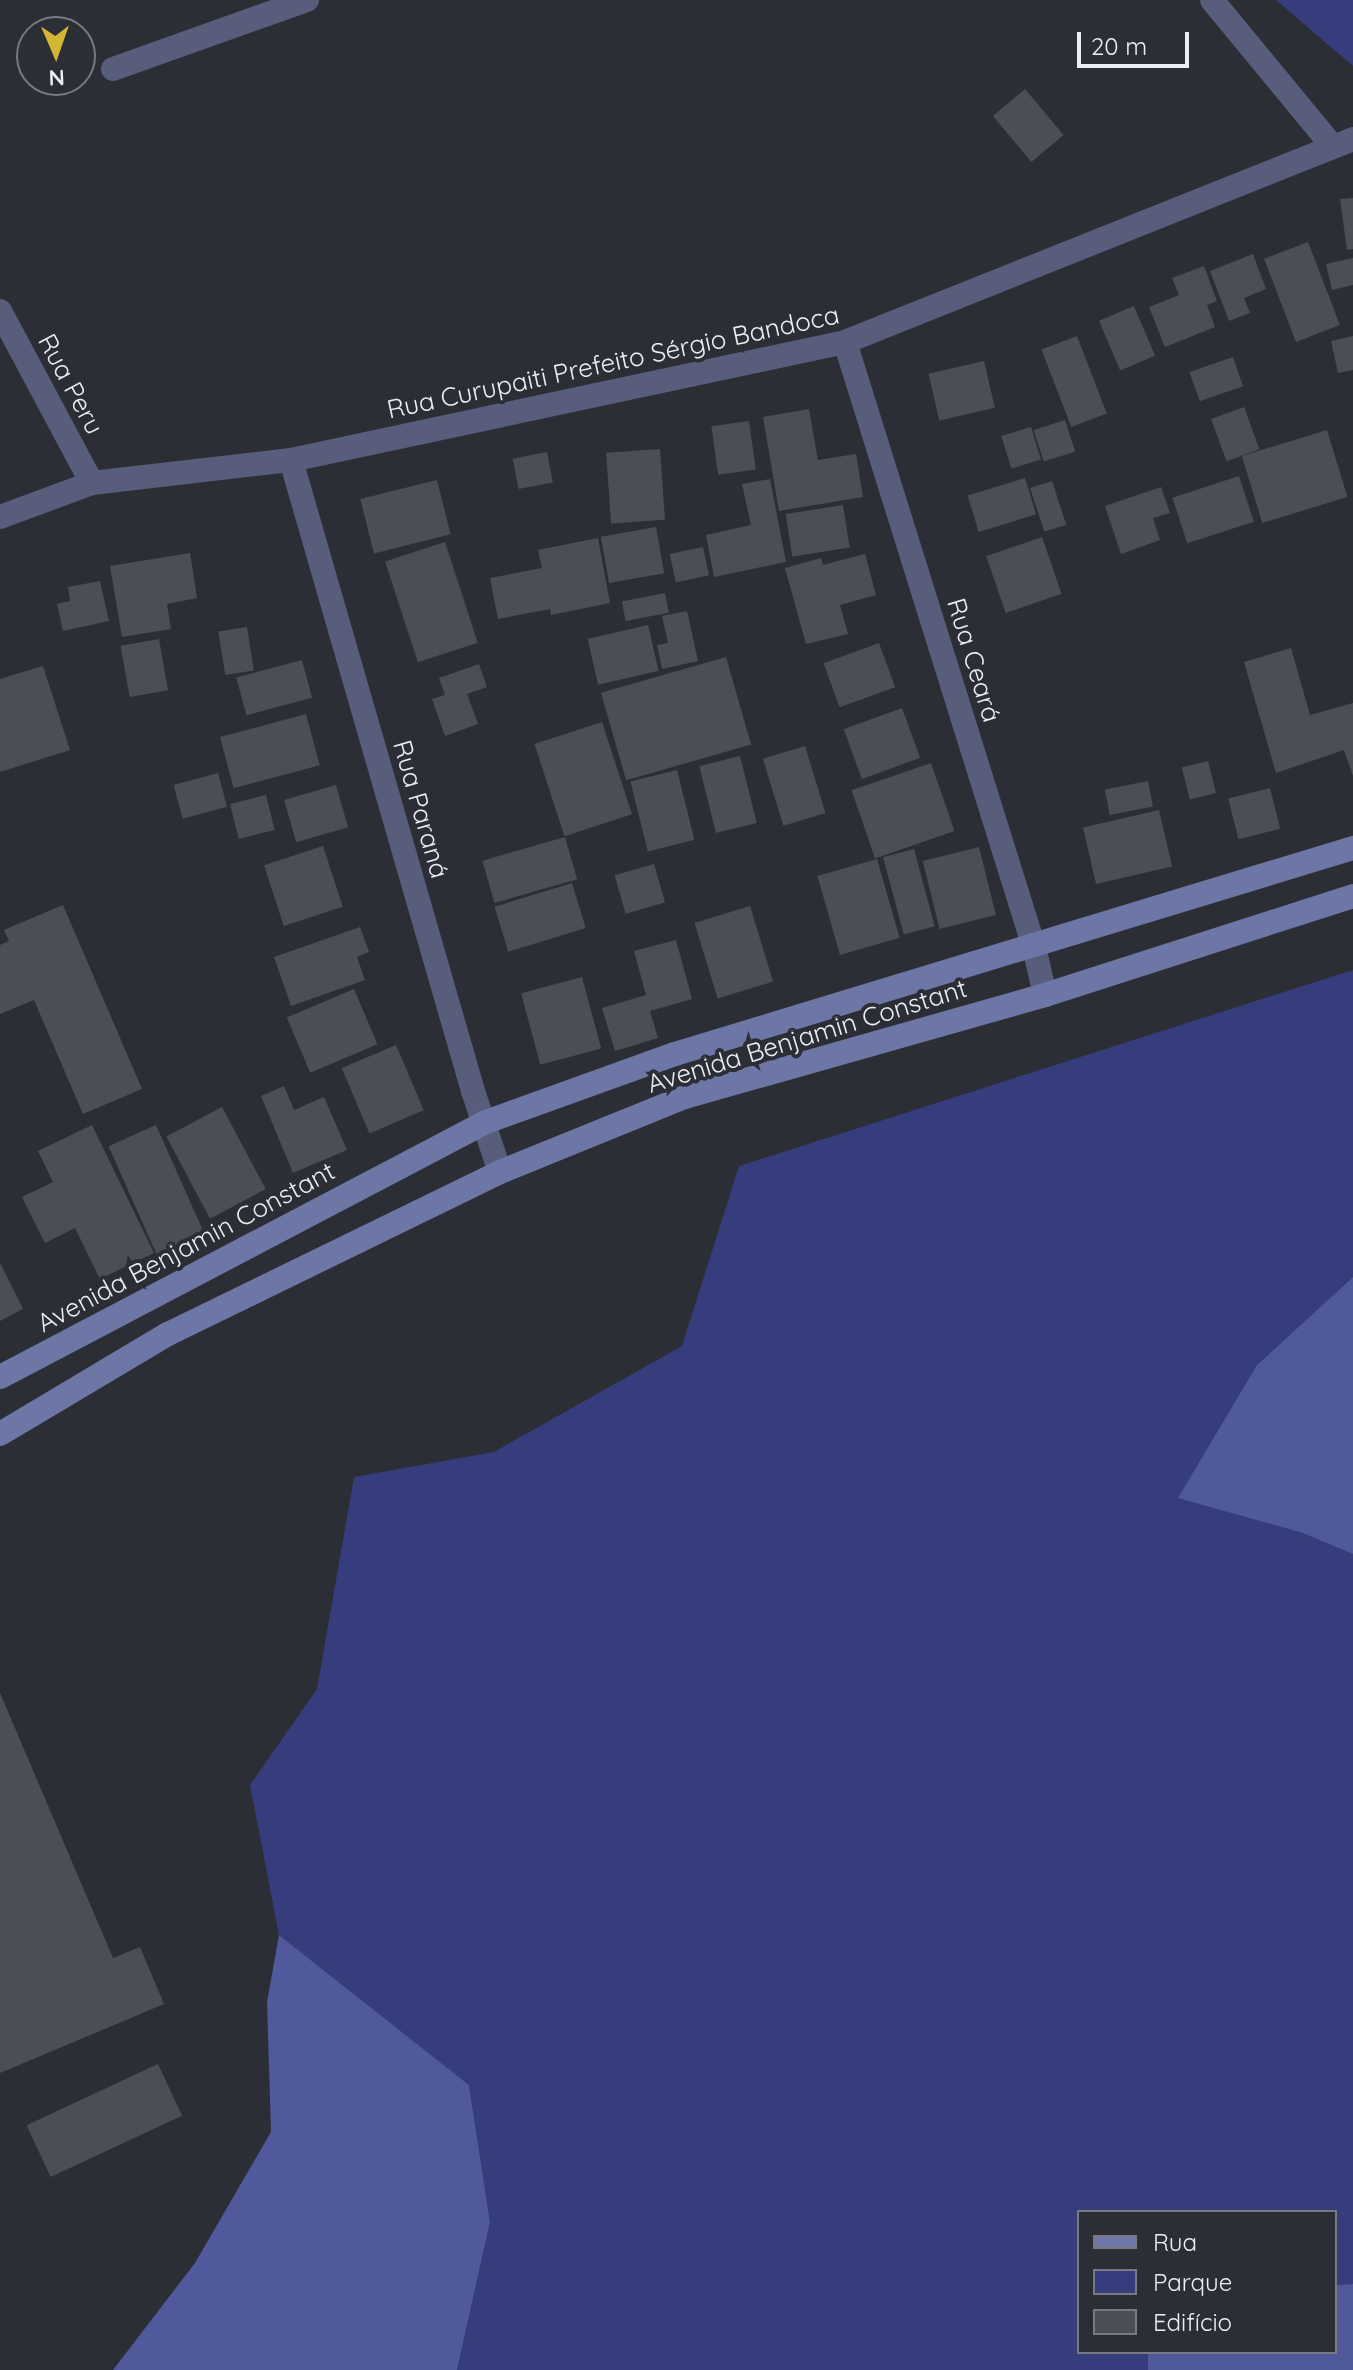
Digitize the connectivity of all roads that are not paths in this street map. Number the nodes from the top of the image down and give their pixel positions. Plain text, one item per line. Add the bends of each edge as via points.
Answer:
1 (307, 0) edge
2 (1212, 0) edge
3 (113, 69) dead end
4 (1343, 143) edge
5 (0, 311) edge
6 (845, 342) junction
7 (291, 460) junction
8 (92, 483) junction
9 (0, 517) edge
10 (1353, 848) edge
11 (1353, 896) edge
12 (1034, 947) junction
13 (1045, 995) junction
14 (486, 1122) junction
15 (500, 1172) junction
16 (0, 1377) edge
17 (0, 1434) edge

1 - 3 street
2 - 4 street
4 - 6 street, Rua Curupaiti Prefeito Sérgio Bandoca
5 - 8 street, Rua Peru
6 - 7 street, Rua Curupaiti Prefeito Sérgio Bandoca
6 - 12 street, Rua Ceará
7 - 8 street, Rua Curupaiti Prefeito Sérgio Bandoca
7 - 14 street, Rua Paraná
8 - 9 street, Rua Curupaiti Prefeito Sérgio Bandoca
10 - 12 main road, Avenida Benjamin Constant
11 - 13 main road, Avenida Benjamin Constant
12 - 13 street, Rua Ceará
12 - 14 main road, Avenida Benjamin Constant via 675,1054
13 - 15 main road, Avenida Benjamin Constant via 685,1097
14 - 15 street, Rua Paraná
14 - 16 main road, Avenida Benjamin Constant
15 - 17 main road, Avenida Benjamin Constant via 168,1334

